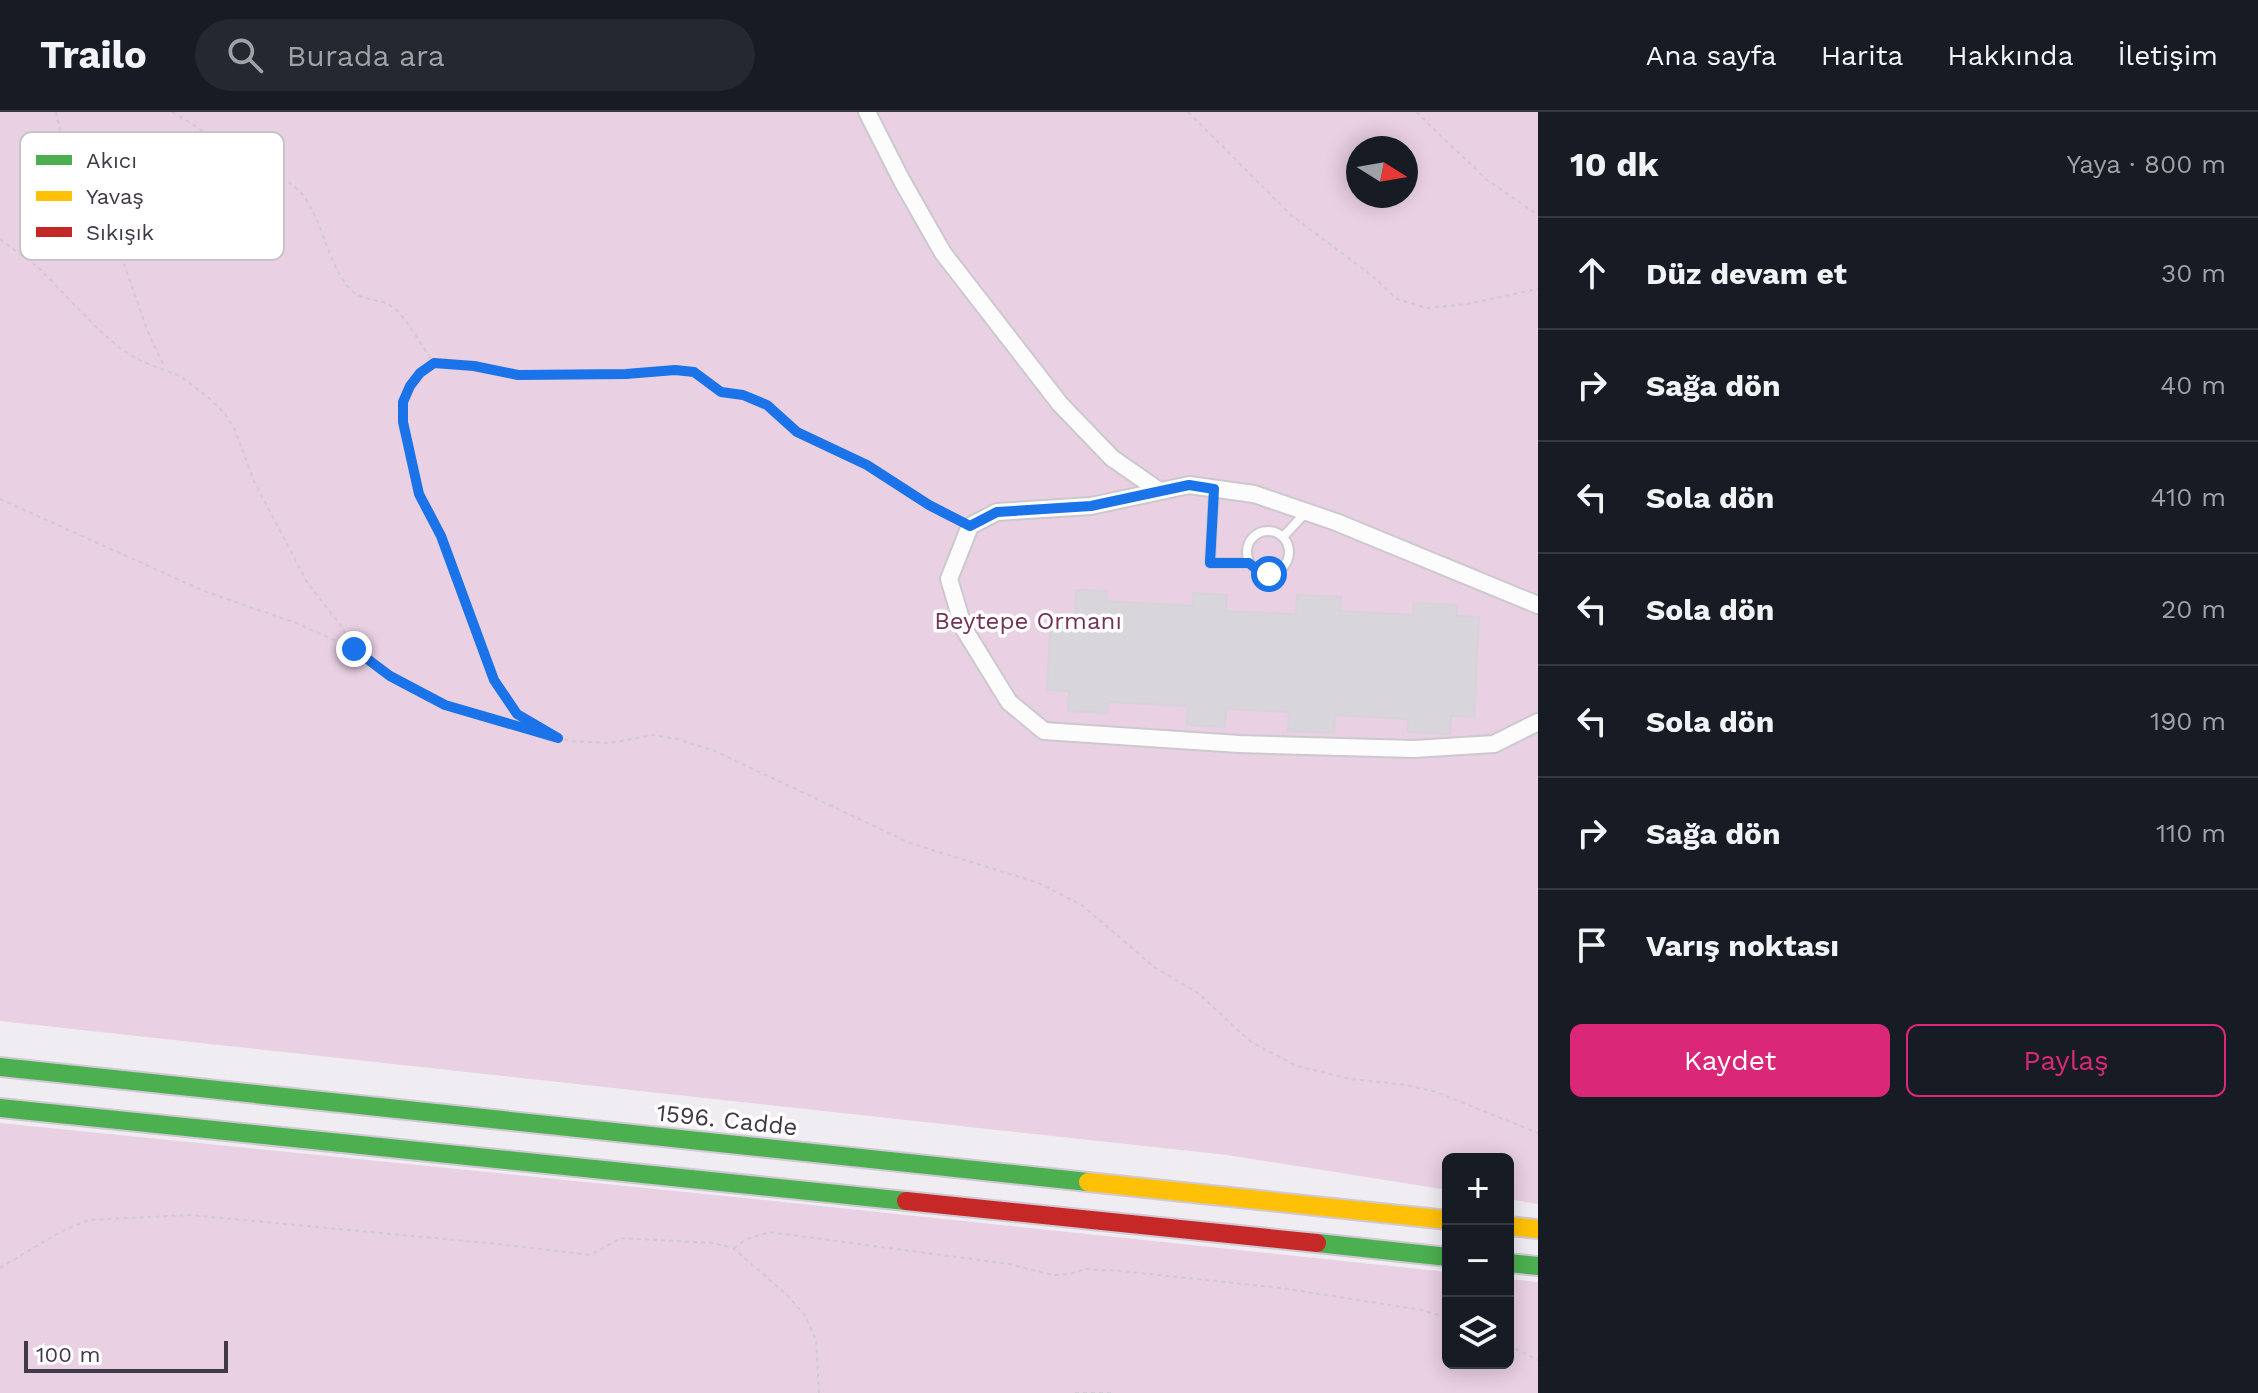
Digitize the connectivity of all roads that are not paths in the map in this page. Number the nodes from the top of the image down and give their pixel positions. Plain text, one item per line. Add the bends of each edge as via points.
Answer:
1 (867, 112) edge
2 (1214, 489) junction
3 (1158, 490) junction
4 (1306, 512) junction
5 (1283, 537) junction
6 (1249, 563) junction
7 (1538, 605) edge
8 (1538, 722) edge
9 (0, 1067) edge
10 (0, 1108) edge
11 (1442, 1219) edge
12 (1514, 1227) edge
13 (1538, 1229) edge
14 (1442, 1256) edge
15 (1514, 1264) edge
16 (1538, 1266) edge

1 - 3 street via 943,253 1060,404 1112,458
2 - 3 street via 1189,485
2 - 4 street via 1254,494
2 - 6 lane via 1210,563
3 - 8 street via 1091,506 997,512 970,526 949,579 964,629 1009,702 1044,731 1414,749 1494,744
4 - 5 lane
4 - 7 street
5 - 6 lane via 1266,530 1258,533 1247,546
5 - 6 lane via 1289,553 1283,568 1261,573
9 - 11 main road, 1596. Cadde
10 - 14 main road
12 - 13 main road
15 - 16 main road

